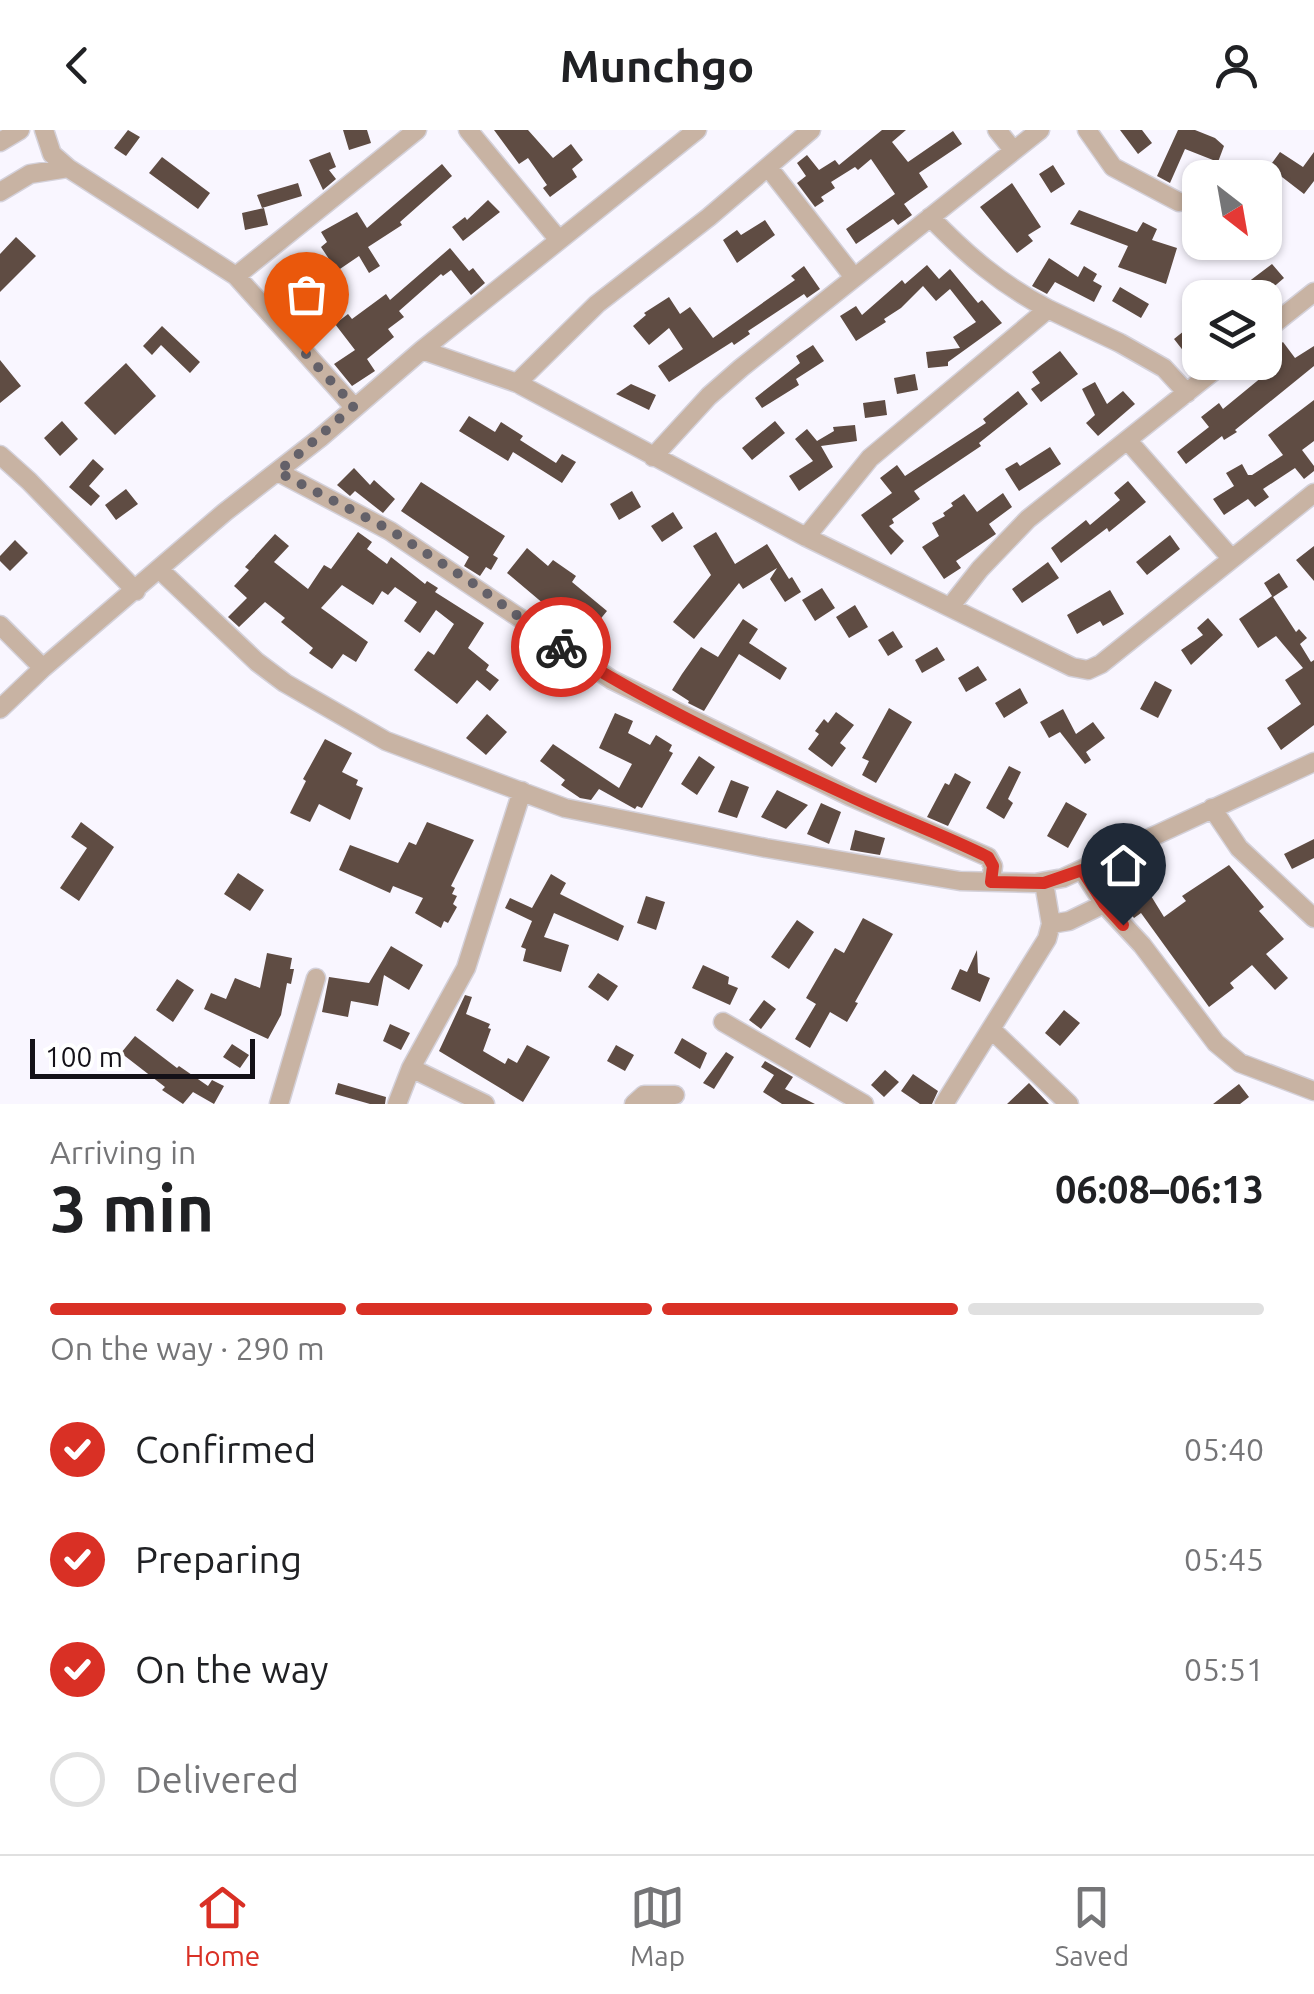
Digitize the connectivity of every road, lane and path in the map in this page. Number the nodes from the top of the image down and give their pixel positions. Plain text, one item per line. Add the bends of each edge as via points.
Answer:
1 (20, 130) edge
2 (44, 130) edge
3 (417, 130) edge
4 (468, 130) edge
5 (696, 130) edge
6 (811, 130) edge
7 (997, 130) edge
8 (1040, 130) edge
9 (1087, 130) edge
10 (0, 142) edge
11 (1013, 150) junction
12 (768, 167) junction
13 (68, 168) junction
14 (0, 192) edge
15 (1180, 202) dead end
16 (930, 217) junction
17 (559, 240) junction
18 (236, 276) junction
19 (853, 276) junction
20 (1314, 292) edge
21 (1048, 309) junction
22 (1282, 317) edge
23 (422, 350) junction
24 (1203, 380) edge
25 (517, 382) junction
26 (1187, 393) junction
27 (354, 406) junction
28 (1129, 442) junction
29 (0, 455) edge
30 (654, 457) junction
31 (278, 472) junction
32 (1314, 493) edge
33 (806, 537) junction
34 (1231, 558) junction
35 (160, 570) junction
36 (136, 591) junction
37 (950, 608) junction
38 (0, 625) edge
39 (42, 668) junction
40 (0, 709) edge
41 (1314, 762) edge
42 (522, 791) junction
43 (1212, 808) junction
44 (1082, 870) junction
45 (991, 882) junction
46 (1044, 883) junction
47 (1104, 904) junction
48 (1314, 918) edge
49 (1052, 924) junction
50 (316, 978) dead end
51 (723, 1022) dead end
52 (991, 1029) junction
53 (411, 1068) junction
54 (1314, 1091) edge
55 (675, 1095) dead end
56 (279, 1104) edge
57 (397, 1104) edge
58 (485, 1104) edge
59 (634, 1104) edge
60 (864, 1104) edge
61 (944, 1104) edge
62 (1070, 1104) edge

1 - 10 street
2 - 13 street via 52,154
3 - 18 street
4 - 17 street
5 - 17 street
6 - 12 street
7 - 11 street
8 - 11 street
9 - 15 street via 1113,166
11 - 16 street
12 - 19 street
12 - 25 street via 597,304
13 - 14 street via 30,174
13 - 18 street
16 - 19 street
16 - 21 street via 976,264
17 - 23 street
18 - 27 street
19 - 30 street via 709,396
20 - 22 street
21 - 26 street via 1164,368
21 - 33 street via 870,458
23 - 25 street
23 - 27 street
24 - 26 street
25 - 30 street
26 - 28 street
27 - 31 street
28 - 34 street
28 - 37 street via 1028,519
29 - 36 street
30 - 33 street
31 - 35 street
31 - 45 street via 390,530 612,680 988,857
32 - 34 street
33 - 37 street
34 - 37 street via 1088,670
35 - 36 street
35 - 42 street via 285,682 386,741
36 - 39 street
38 - 39 street
39 - 40 street
41 - 43 street
42 - 45 street via 566,808 747,844
42 - 53 street via 466,968
43 - 44 street
43 - 48 street via 1240,848
44 - 46 street
44 - 47 street
45 - 46 street
46 - 49 street
47 - 49 street
47 - 54 street via 1216,1043 1240,1063
49 - 52 street
50 - 56 street
51 - 60 street
52 - 61 street
52 - 62 street
53 - 57 street
53 - 58 street
55 - 59 street via 644,1095

